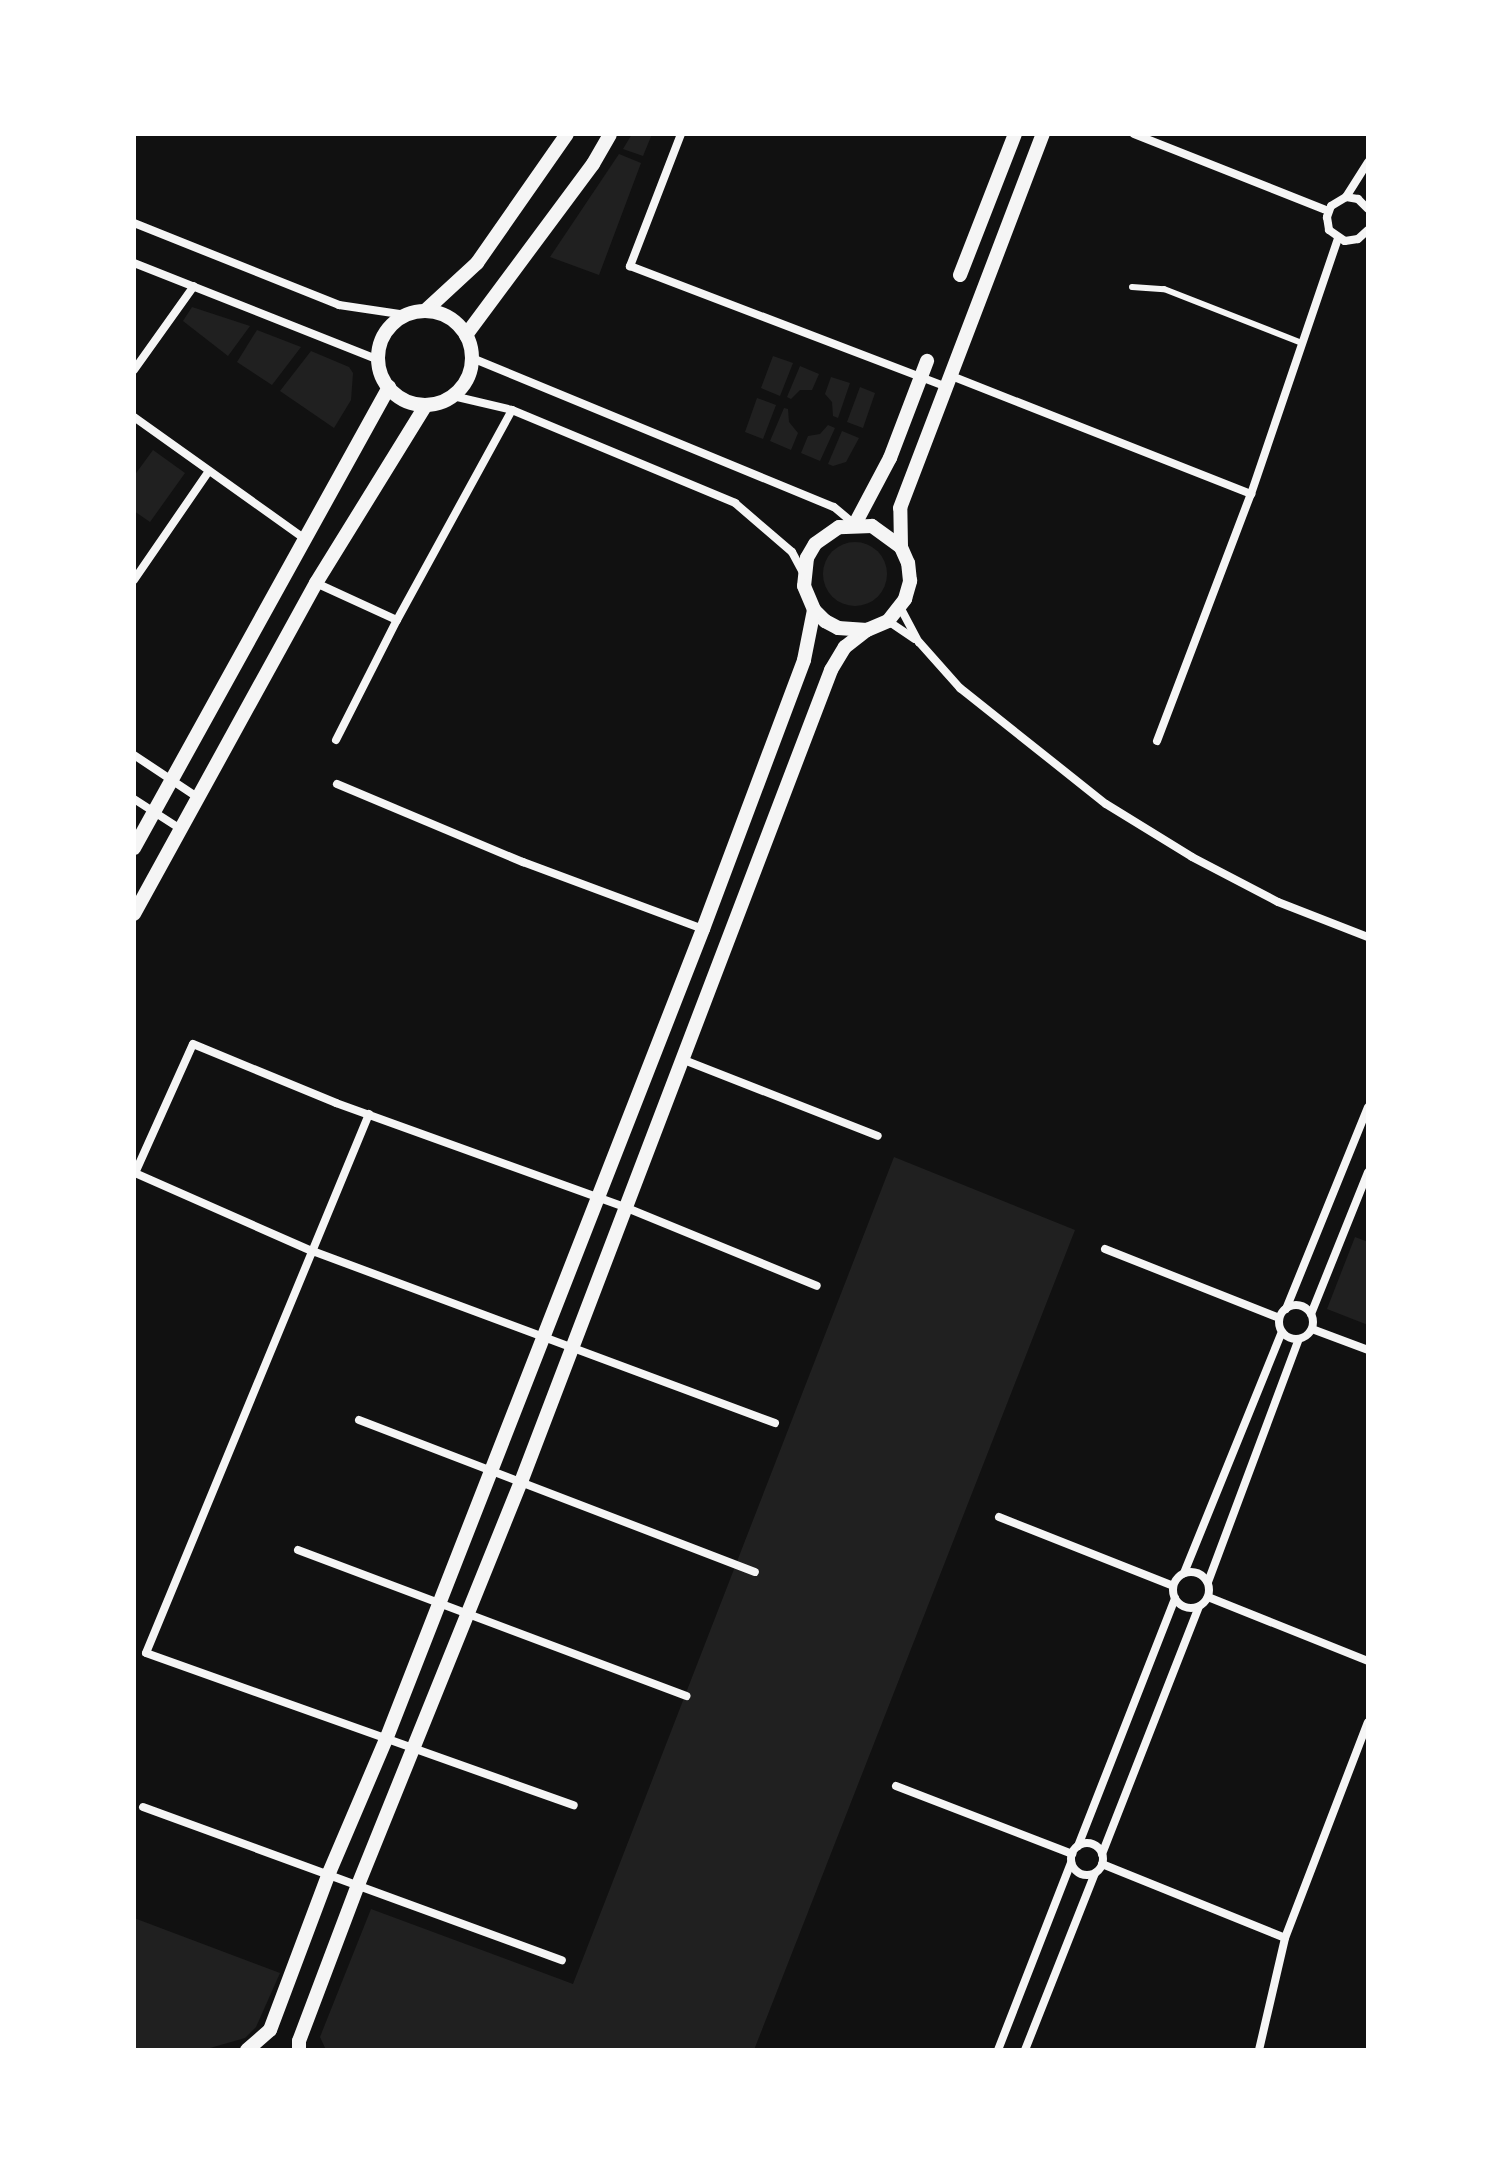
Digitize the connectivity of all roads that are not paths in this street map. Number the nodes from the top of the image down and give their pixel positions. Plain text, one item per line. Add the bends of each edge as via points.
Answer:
1 (567, 134) edge
2 (610, 134) edge
3 (681, 134) edge
4 (1015, 134) edge
5 (1043, 134) edge
6 (1134, 134) edge
7 (1368, 162) edge
8 (1361, 173) junction
9 (1346, 197) junction
10 (1358, 199) junction
11 (1368, 209) edge
12 (1328, 211) junction
13 (134, 223) edge
14 (1368, 230) edge
15 (1338, 239) junction
16 (134, 263) edge
17 (960, 275) dead end
18 (194, 286) junction
19 (1132, 287) dead end
20 (425, 311) junction
21 (406, 315) junction
22 (466, 335) junction
23 (1302, 343) junction
24 (472, 358) junction
25 (379, 360) junction
26 (927, 361) dead end
27 (134, 370) edge
28 (921, 376) junction
29 (946, 381) junction
30 (389, 387) junction
31 (453, 396) junction
32 (426, 405) junction
33 (512, 410) junction
34 (134, 417) edge
35 (209, 471) junction
36 (1251, 494) junction
37 (854, 524) junction
38 (305, 539) junction
39 (901, 547) junction
40 (803, 573) junction
41 (134, 580) edge
42 (316, 583) junction
43 (900, 607) junction
44 (814, 610) junction
45 (397, 620) junction
46 (888, 621) junction
47 (867, 630) junction
48 (919, 642) junction
49 (336, 740) dead end
50 (1157, 741) dead end
51 (134, 755) edge
52 (170, 782) junction
53 (337, 784) dead end
54 (197, 797) junction
55 (134, 799) edge
56 (153, 812) junction
57 (179, 828) junction
58 (134, 848) edge
59 (134, 914) edge
60 (703, 929) junction
61 (1368, 937) edge
62 (684, 1060) junction
63 (1368, 1107) edge
64 (369, 1114) junction
65 (878, 1136) dead end
66 (1368, 1172) edge
67 (596, 1198) junction
68 (1356, 1204) junction
69 (627, 1208) junction
70 (1368, 1209) edge
71 (1105, 1249) dead end
72 (314, 1252) junction
73 (817, 1286) dead end
74 (1286, 1309) junction
75 (1311, 1314) junction
76 (1279, 1318) junction
77 (1312, 1329) junction
78 (1282, 1332) junction
79 (541, 1336) junction
80 (1299, 1339) junction
81 (572, 1347) junction
82 (1368, 1350) edge
83 (359, 1420) dead end
84 (775, 1423) dead end
85 (490, 1469) junction
86 (521, 1482) junction
87 (999, 1517) dead end
88 (298, 1550) dead end
89 (755, 1572) dead end
90 (1184, 1573) junction
91 (1208, 1582) junction
92 (1173, 1586) junction
93 (1208, 1597) junction
94 (1175, 1598) junction
95 (438, 1604) junction
96 (1199, 1607) junction
97 (468, 1616) junction
98 (1368, 1661) edge
99 (686, 1696) dead end
100 (1368, 1722) edge
101 (387, 1737) junction
102 (416, 1748) junction
103 (896, 1786) dead end
104 (574, 1805) dead end
105 (143, 1807) dead end
106 (1074, 1854) junction
107 (1102, 1854) junction
108 (1102, 1864) junction
109 (329, 1873) junction
110 (1095, 1873) junction
111 (358, 1885) junction
112 (1285, 1938) junction
113 (562, 1960) dead end
114 (247, 2050) edge
115 (299, 2050) edge
116 (998, 2050) edge
117 (1025, 2050) edge
118 (1259, 2050) edge

1 - 20 street via 477,263
2 - 22 street
3 - 28 street via 630,266
4 - 17 street
5 - 29 street
6 - 12 street
7 - 8 street
8 - 9 street
8 - 10 street
9 - 10 street
9 - 12 street
10 - 11 street
12 - 15 street via 1329,230
13 - 21 street via 339,305
14 - 15 street via 1352,241
15 - 23 street
16 - 18 street
18 - 25 street
18 - 27 street
19 - 23 lane via 1164,289
20 - 21 street
20 - 22 street via 449,317
21 - 25 street via 384,335
22 - 24 street
23 - 36 street
24 - 31 street via 470,372
24 - 37 street via 834,507
25 - 30 street
26 - 28 street
28 - 29 street
28 - 37 street via 890,458
29 - 36 street
29 - 39 street via 900,508
30 - 32 street via 412,403
30 - 38 street
31 - 32 street
31 - 33 street
32 - 42 street
33 - 40 street via 735,503 792,552
33 - 45 street
34 - 35 street
35 - 38 street
35 - 41 street
36 - 50 street
37 - 39 street via 880,530
37 - 40 street via 825,534
38 - 52 street
39 - 43 street via 910,581
40 - 44 street
42 - 45 street
42 - 54 street
43 - 46 street
43 - 48 street
44 - 47 street via 838,628
44 - 60 street via 804,660
45 - 49 street
46 - 47 street
46 - 48 street
47 - 62 street via 845,647 831,670
48 - 61 street via 960,688 1106,804 1278,902
51 - 52 street
52 - 54 street
52 - 56 street
53 - 60 street via 523,862
54 - 57 street
55 - 56 street
56 - 57 street
56 - 58 street
57 - 59 street
60 - 67 street
62 - 65 street
62 - 69 street
63 - 74 street
64 - 67 street
64 - 72 street
64 - 72 street via 193,1044 135,1173
66 - 68 street
67 - 69 street
67 - 79 street
68 - 70 street
68 - 75 street
69 - 73 street
69 - 81 street
71 - 76 street
72 - 79 street
72 - 101 street via 146,1653
74 - 75 street via 1300,1305
74 - 76 street
75 - 77 street
76 - 78 street
77 - 80 street
77 - 82 street
78 - 80 street
78 - 90 street
79 - 81 street
79 - 85 street
80 - 91 street
81 - 84 street
81 - 86 street
83 - 85 street
85 - 86 street
85 - 95 street
86 - 89 street
86 - 97 street
87 - 92 street
88 - 95 street
90 - 91 street via 1196,1572
90 - 92 street
91 - 93 street
92 - 94 street
93 - 96 street
93 - 98 street
94 - 96 street via 1182,1606
94 - 106 street
95 - 97 street
95 - 101 street
96 - 107 street
97 - 99 street
97 - 102 street
100 - 112 street
101 - 102 street
101 - 109 street
102 - 104 street
102 - 111 street
103 - 106 street
105 - 109 street
106 - 107 street via 1092,1844
106 - 110 street via 1081,1874
106 - 116 street
107 - 108 street
108 - 110 street
108 - 112 street
109 - 111 street
109 - 114 street via 270,2030
110 - 117 street
111 - 113 street
111 - 115 street
112 - 118 street

